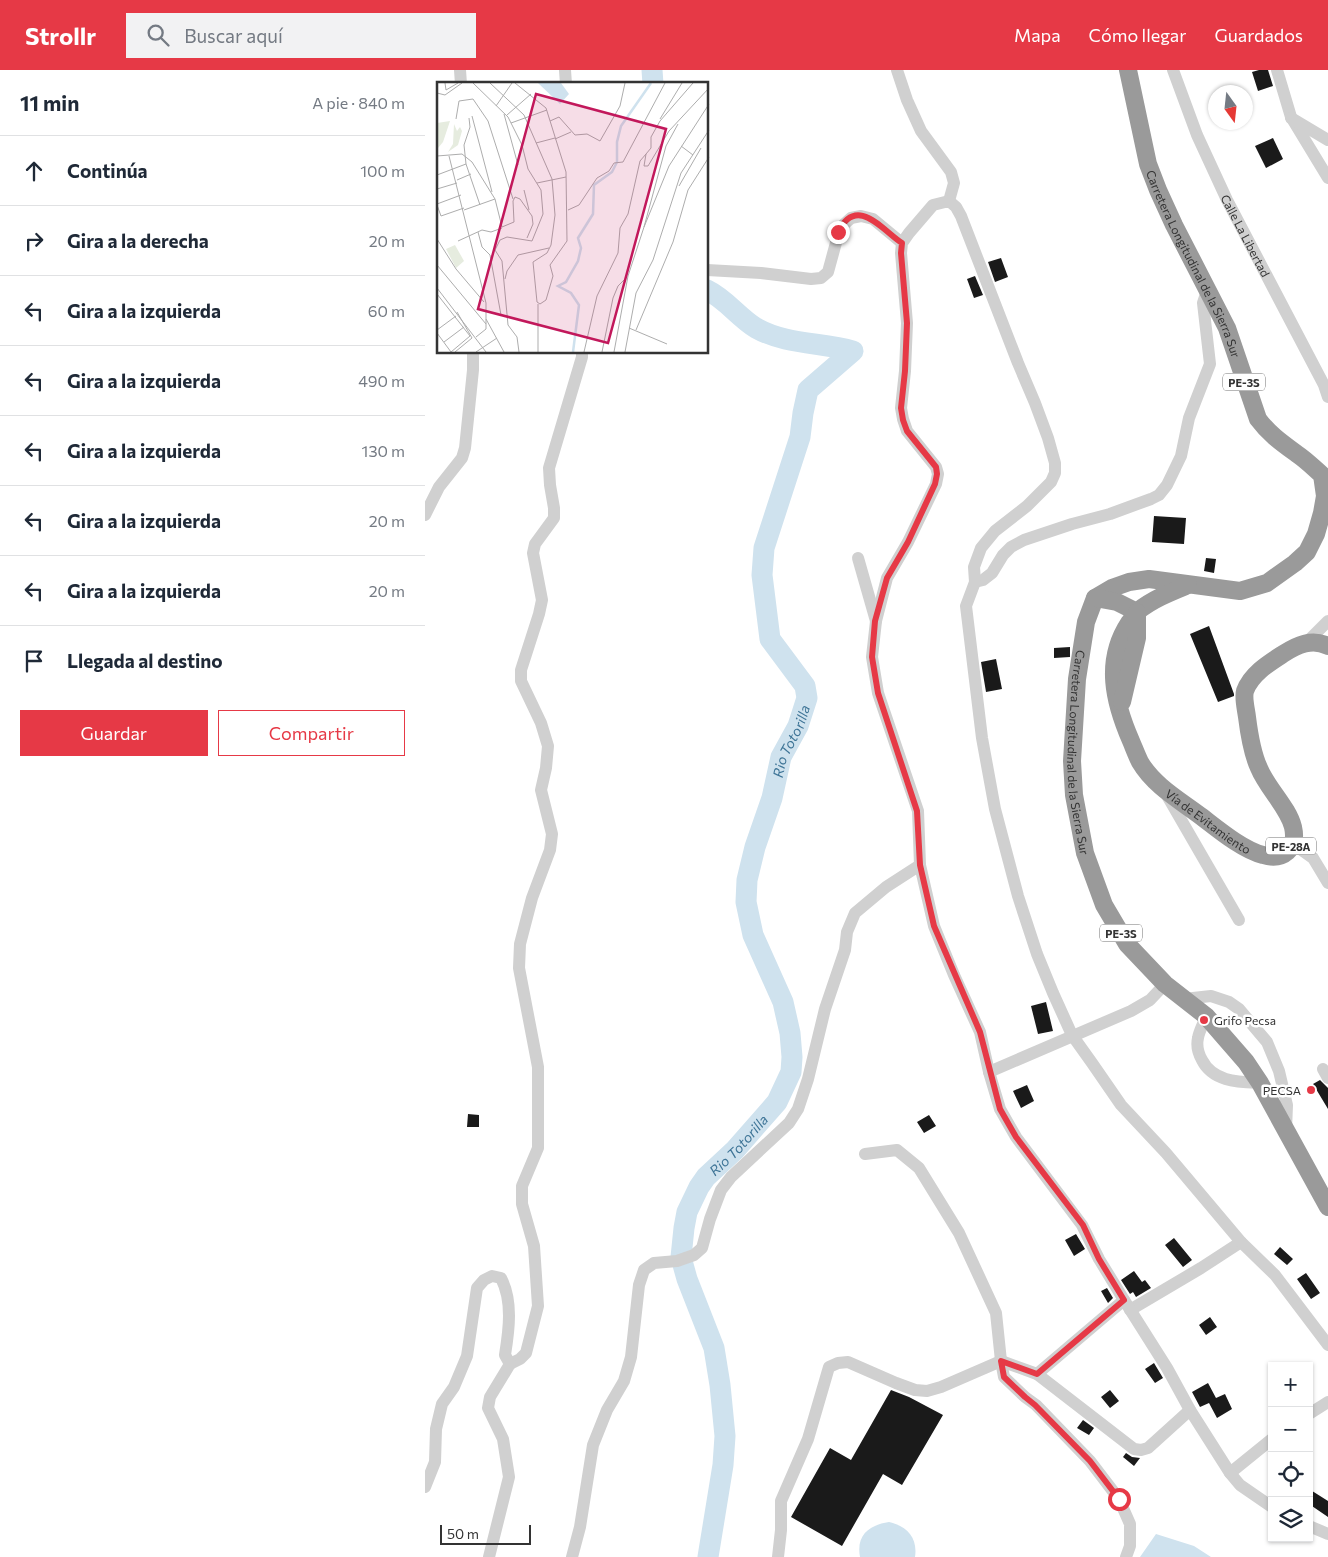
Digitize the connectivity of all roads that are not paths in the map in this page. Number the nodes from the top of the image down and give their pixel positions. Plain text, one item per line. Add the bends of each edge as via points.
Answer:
1 (897, 70) edge
2 (1128, 70) edge
3 (1173, 70) edge
4 (1277, 70) edge
5 (1291, 117) junction
6 (1328, 140) edge
7 (1328, 178) edge
8 (949, 201) junction
9 (902, 243) junction
10 (709, 270) edge
11 (1208, 288) junction
12 (473, 354) edge
13 (582, 354) edge
14 (1328, 397) edge
15 (425, 515) edge
16 (858, 558) dead end
17 (975, 582) junction
18 (1189, 585) junction
19 (1095, 598) junction
20 (1137, 612) junction
21 (875, 621) junction
22 (1328, 621) edge
23 (1307, 643) junction
24 (1328, 646) edge
25 (1161, 786) junction
26 (1292, 843) junction
27 (920, 865) junction
28 (1328, 882) edge
29 (1239, 920) dead end
30 (1165, 984) junction
31 (1184, 999) junction
32 (1206, 1016) junction
33 (1072, 1035) junction
34 (989, 1072) junction
35 (1260, 1083) junction
36 (1286, 1132) junction
37 (865, 1154) dead end
38 (1328, 1207) edge
39 (1241, 1242) junction
40 (1127, 1305) junction
41 (1328, 1345) edge
42 (1001, 1361) junction
43 (510, 1364) junction
44 (1037, 1374) junction
45 (1328, 1402) edge
46 (1190, 1410) junction
47 (1313, 1411) edge
48 (1268, 1442) edge
49 (1230, 1473) junction
50 (425, 1487) edge
51 (1268, 1503) edge
52 (1313, 1528) edge
53 (1328, 1534) edge
54 (489, 1557) edge
55 (573, 1557) edge
56 (778, 1557) edge
57 (1126, 1557) edge

1 - 8 street via 921,130 951,172 954,184
2 - 11 highway, Carretera Longitudinal de la Sierra Sur / PE-3S via 1148,164 1174,225
3 - 14 street, Calle La Libertad via 1223,192
4 - 5 street
5 - 6 street
5 - 7 street
8 - 9 street via 933,205
8 - 17 street via 961,216 1049,438 1055,463 1051,482 995,531 981,548 974,567
9 - 10 street via 873,219 861,216 851,218 840,228 828,272 821,278
9 - 21 street via 907,323 901,408 907,431 936,467 937,474 908,542 887,578
11 - 17 street via 1203,303 1210,364 1189,418 1181,456 1167,485 1151,499 1024,540 1003,555 992,573
11 - 18 highway, Carretera Longitudinal de la Sierra Sur / PE-3S via 1227,328 1258,419 1266,430 1322,475 1325,496 1316,534 1307,552 1267,583 1240,591
12 - 15 street via 465,448 462,458 439,487
13 - 43 street via 549,468 553,518 535,544 533,553 542,600 521,670 521,681 549,746 541,790 552,834 550,850 532,898 520,944 519,968 538,1067 537,1148 522,1186 522,1204 534,1246 538,1306 526,1353
16 - 21 street
17 - 33 street via 966,606 982,738 995,809 1037,954
18 - 19 highway, Carretera Longitudinal de la Sierra Sur / PE-3S via 1149,579 1129,582
18 - 20 highway
19 - 20 highway via 1117,602
19 - 30 highway, Carretera Longitudinal de la Sierra Sur / PE-3S via 1086,622 1077,679 1072,761 1074,795 1085,853 1104,905 1127,944
20 - 25 highway, Vía de Evitamiento / PE-28A via 1120,637 1113,671 1115,689 1123,722 1141,763
21 - 27 street via 872,657 878,693 917,811
22 - 23 street
23 - 24 highway
23 - 26 highway, PE-28A via 1295,646 1267,665 1251,680 1245,692 1248,729 1259,768 1288,814 1293,829
25 - 26 highway, Vía de Evitamiento / PE-28A via 1248,849 1275,858 1289,852
25 - 29 street
26 - 28 street via 1313,858
27 - 34 street via 934,926 980,1032
27 - 55 street via 855,913 825,1008 808,1079 789,1123 721,1190 702,1248 694,1255 677,1261 654,1263 644,1270 639,1285 631,1357 624,1380 593,1444
30 - 31 highway, Carretera Longitudinal de la Sierra Sur / PE-3S
30 - 33 street via 1150,1000 1131,1011
31 - 32 highway, Carretera Longitudinal de la Sierra Sur / PE-3S
31 - 36 street via 1211,996 1229,1002 1267,1042 1279,1071 1287,1105
32 - 35 highway, Carretera Longitudinal de la Sierra Sur / PE-3S
32 - 35 street via 1198,1037 1197,1052 1205,1067 1218,1077
33 - 34 street
33 - 39 street via 1121,1105
34 - 40 street via 1000,1109 1016,1137 1083,1225
35 - 36 highway, Carretera Longitudinal de la Sierra Sur / PE-3S
36 - 38 highway, Carretera Longitudinal de la Sierra Sur / PE-3S
37 - 42 street via 897,1150 919,1168 959,1233 996,1313
39 - 40 street via 1201,1268
39 - 41 street via 1275,1275
40 - 44 street
40 - 46 street
42 - 44 street
42 - 56 street via 927,1390 896,1384 849,1362 829,1368 808,1438 781,1502
42 - 57 street via 1004,1377 1090,1461 1119,1499 1129,1524 1130,1546
43 - 50 street via 505,1355 510,1324 505,1287 501,1278 492,1276 477,1288 467,1356 454,1387 442,1404 436,1430 435,1462
43 - 54 street via 490,1397 489,1408 503,1438 509,1477
44 - 46 street via 1134,1449 1148,1448
45 - 47 street
46 - 49 street
48 - 49 street
49 - 51 street via 1240,1485
52 - 53 street

